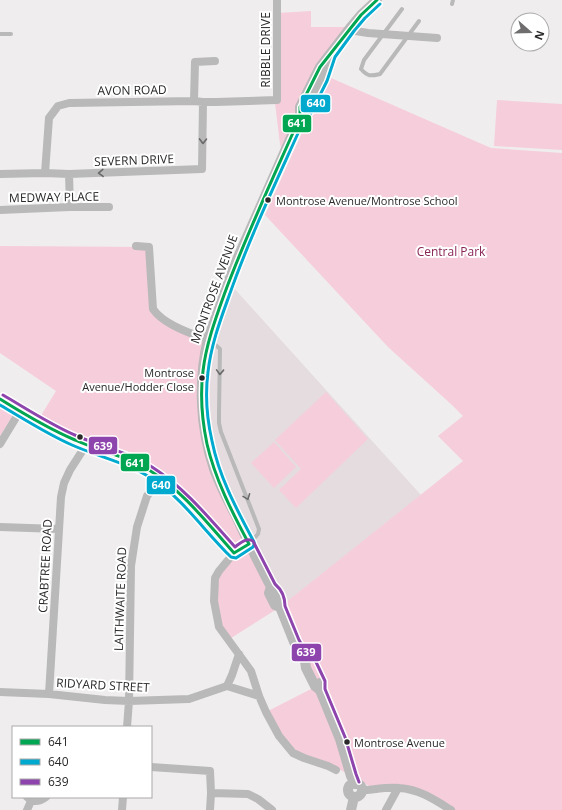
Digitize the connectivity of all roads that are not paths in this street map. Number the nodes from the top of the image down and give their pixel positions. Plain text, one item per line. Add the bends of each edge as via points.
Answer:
1 (277, 0) edge
2 (377, 0) edge
3 (402, 9) dead end
4 (419, 22) dead end
5 (349, 30) junction
6 (0, 34) edge
7 (11, 34) dead end
8 (383, 34) junction
9 (408, 36) junction
10 (437, 38) dead end
11 (215, 62) dead end
12 (277, 100) joint
13 (194, 101) junction
14 (203, 102) junction
15 (45, 173) junction
16 (0, 174) edge
17 (69, 174) junction
18 (70, 207) junction
19 (109, 207) dead end
20 (0, 210) edge
21 (136, 246) dead end
22 (208, 339) junction
23 (0, 399) edge
24 (20, 412) junction
25 (0, 444) edge
26 (86, 445) junction
27 (161, 478) junction
28 (0, 527) edge
29 (58, 529) junction
30 (249, 544) junction
31 (234, 553) junction
32 (238, 654) junction
33 (227, 686) junction
34 (0, 692) edge
35 (49, 694) junction
36 (259, 696) junction
37 (129, 701) junction
38 (127, 726) edge
39 (152, 767) edge
40 (336, 770) dead end
41 (353, 781) junction
42 (398, 788) junction
43 (211, 793) junction
44 (44, 798) edge
45 (123, 798) edge
46 (29, 799) edge
47 (267, 809) edge
48 (27, 810) edge
49 (122, 810) edge
50 (210, 810) edge
51 (351, 810) edge
52 (386, 810) edge
53 (451, 810) edge

1 - 12 street, RIBBLE DRIVE
2 - 5 street, MONTROSE AVENUE
3 - 8 lane
4 - 9 lane
5 - 8 street
5 - 22 street, MONTROSE AVENUE via 330,55 323,79 307,110 300,117 235,264
6 - 7 lane
8 - 9 street
8 - 9 lane via 364,60 361,69 365,74 380,74
9 - 10 street
11 - 13 street via 195,62
12 - 14 street, AVON ROAD
13 - 14 street, AVON ROAD
13 - 15 street, AVON ROAD via 70,103 58,106 49,118
14 -> 17 street, SEVERN DRIVE via 202,169
15 - 16 street, SEVERN DRIVE
15 - 17 street, SEVERN DRIVE
17 - 18 street
18 - 19 street, MEDWAY PLACE
18 - 20 street, MEDWAY PLACE
21 - 22 street via 149,247 153,309 158,316 178,328
22 - 30 street, MONTROSE AVENUE via 202,397 208,444 214,468
22 -> 30 lane via 220,349 221,432 259,530
23 - 24 street
24 - 25 street
24 - 26 street
26 - 27 street via 117,455
26 - 29 street, CRABTREE ROAD via 64,483
27 - 31 street via 180,493
27 - 37 street, LAITHWAITE ROAD via 147,496 137,528 131,566
28 - 29 street
29 - 35 street, CRABTREE ROAD
30 - 31 street
30 - 41 street, MONTROSE AVENUE via 271,588 269,593 275,605 280,606 294,642 305,660 311,664 320,683 320,690 340,739
31 - 32 street via 215,578 214,601 219,627
32 - 33 street
32 - 36 street via 251,671
33 - 36 street
33 - 37 street, RIDYARD STREET via 189,699
34 - 35 street, RIDYARD STREET
35 - 37 street, RIDYARD STREET
36 - 40 street via 279,736 293,753
37 - 38 street, LAITHWAITE ROAD
39 - 43 street via 210,771
41 - 42 street via 367,790
41 - 51 street via 361,794 354,797
42 - 52 street
42 - 53 street via 423,794
43 - 47 street via 248,794 258,799
43 - 50 street
44 - 46 street via 38,801
45 - 49 street
46 - 48 street

